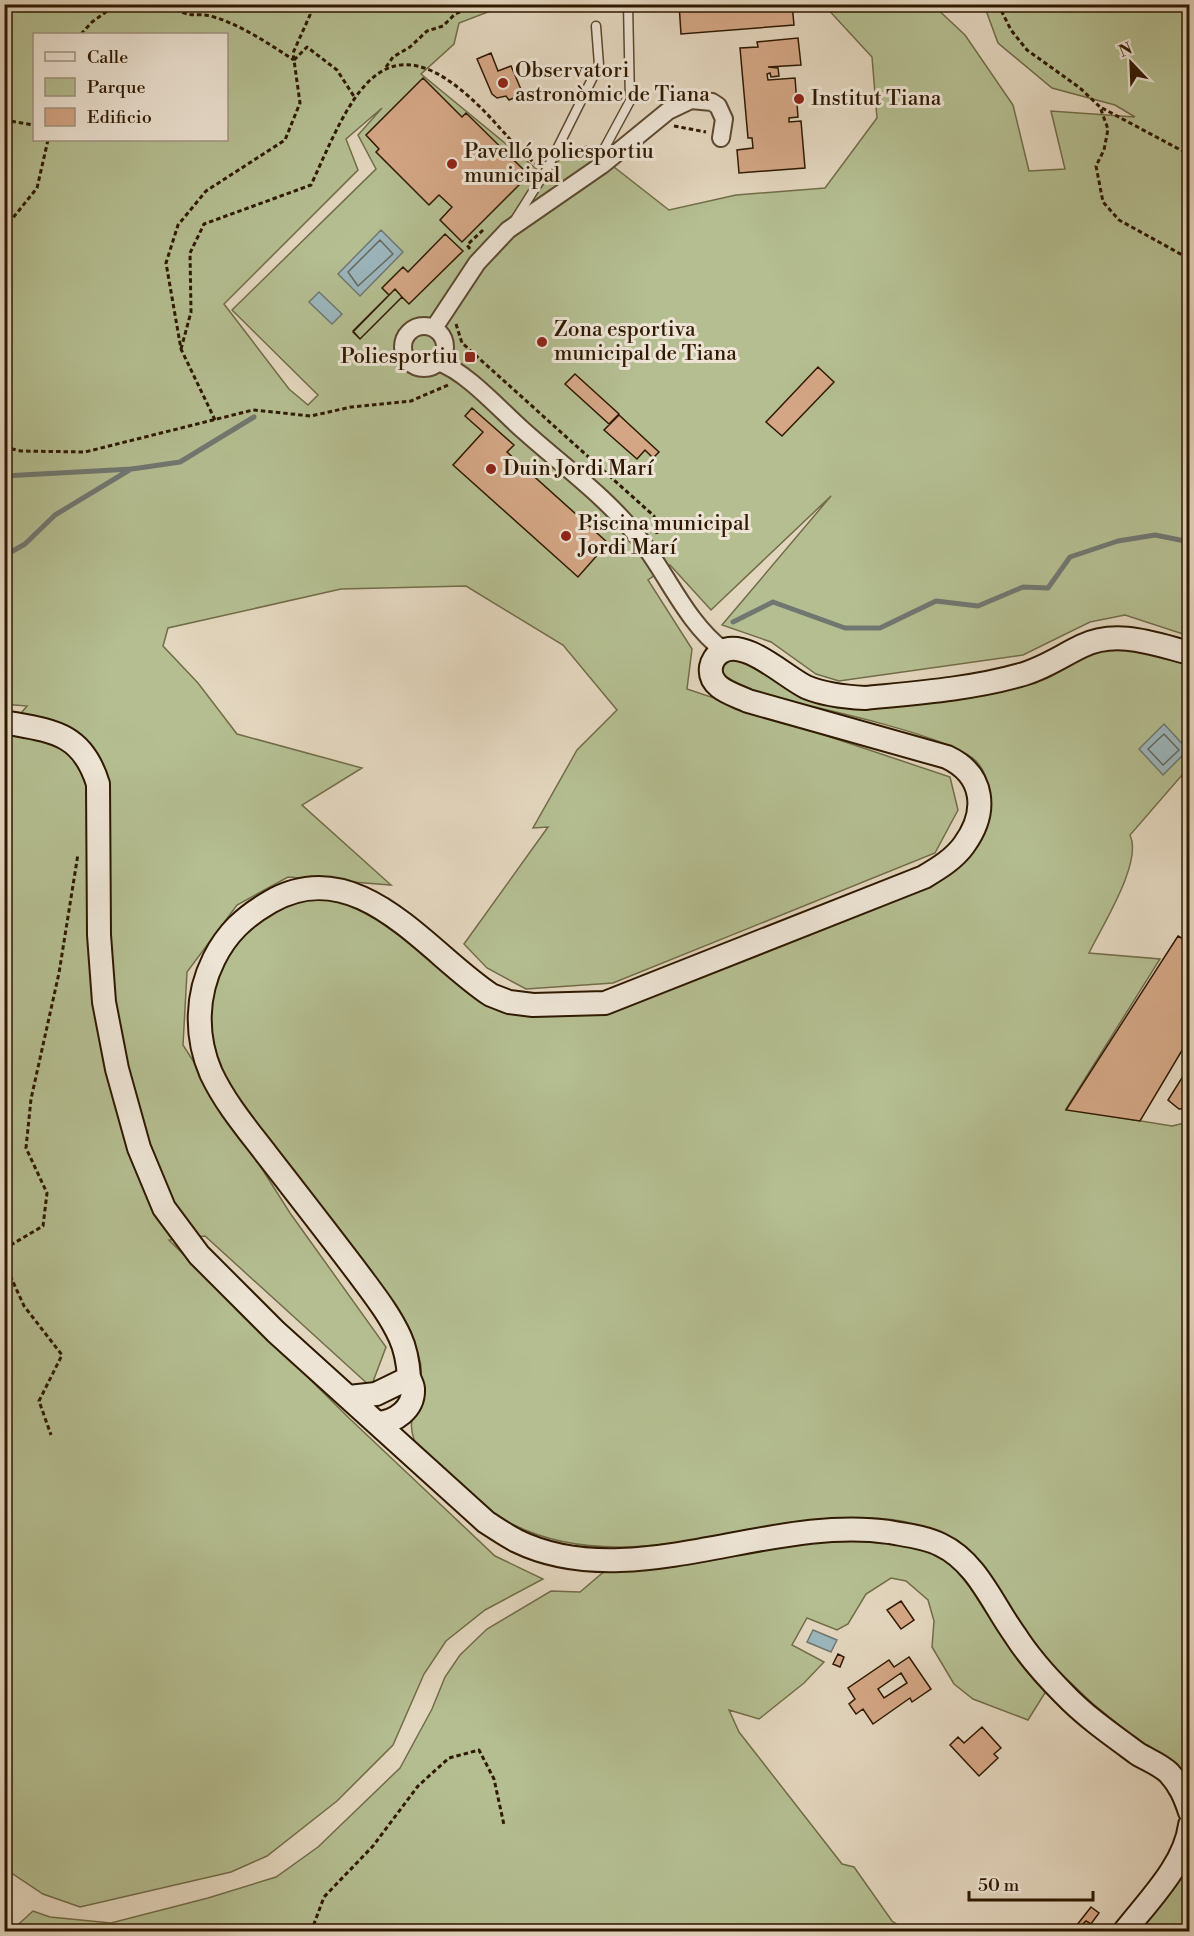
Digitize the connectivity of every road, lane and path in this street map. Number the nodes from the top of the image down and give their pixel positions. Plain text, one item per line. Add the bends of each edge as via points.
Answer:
1 (117, 4) edge
2 (170, 4) edge
3 (309, 4) edge
4 (480, 4) edge
5 (628, 4) edge
6 (998, 4) edge
7 (596, 26) dead end
8 (82, 33) edge
9 (294, 60) junction
10 (386, 67) junction
11 (355, 98) junction
12 (1100, 107) junction
13 (4, 120) edge
14 (33, 125) edge
15 (721, 138) dead end
16 (48, 141) edge
17 (1190, 155) edge
18 (546, 171) junction
19 (591, 173) junction
20 (4, 230) edge
21 (508, 230) junction
22 (1190, 262) edge
23 (458, 317) dead end
24 (434, 328) junction
25 (181, 349) junction
26 (438, 362) junction
27 (463, 378) junction
28 (216, 420) junction
29 (4, 447) edge
30 (658, 539) dead end
31 (723, 650) junction
32 (1190, 653) edge
33 (4, 722) edge
34 (82, 848) dead end
35 (4, 1249) edge
36 (4, 1262) edge
37 (409, 1378) junction
38 (349, 1397) junction
39 (406, 1409) junction
40 (378, 1423) junction
41 (51, 1436) dead end
42 (411, 1454) junction
43 (1190, 1812) edge
44 (504, 1825) dead end
45 (1190, 1825) edge
46 (311, 1932) edge
47 (1124, 1932) edge

1 - 8 path
2 - 9 path via 182,14 212,16 246,30
3 - 9 path via 310,15 298,38
4 - 10 path via 427,32 393,57
5 - 19 lane via 630,101
6 - 12 path via 1027,50
7 - 18 lane via 599,65
9 - 11 path via 307,46 337,70
9 - 25 path via 300,102 285,140 206,192 178,225 166,262
10 - 11 path via 367,80
10 - 18 path via 411,64 447,79
11 - 25 path via 311,184 204,224 190,253 190,312
12 - 17 path
12 - 22 path via 1108,129 1096,166 1103,202 1119,220
13 - 14 path
15 - 19 street via 724,119 717,106 705,99 691,100 646,127
16 - 20 path via 37,188
18 - 21 lane
19 - 21 street
21 - 24 street via 477,263
23 - 30 path via 456,324 462,343 654,516
24 - 26 street via 445,345
24 - 26 street via 414,328 403,347 406,357 416,366
25 - 28 path
26 - 27 street
27 - 28 path via 411,401 311,416 253,410
27 - 31 street via 618,515 652,555 705,635
28 - 29 path via 85,452
31 - 32 street via 749,652 816,690 865,698 1019,675 1084,645 1112,638 1142,640
31 - 37 street via 713,660 711,674 726,691 748,701 960,762 978,785 980,800 964,845 924,877 605,1003 533,1005 491,995 390,912 358,895 335,890 293,893 252,912 228,935 205,979 199,1011 202,1041 221,1092 387,1313 407,1354
33 - 38 street via 54,732 74,743 93,767 98,784 99,935 104,1002 139,1148 164,1208 200,1255 276,1332
34 - 35 path via 76,858 59,973 31,1099 26,1148 46,1193 43,1226
36 - 41 path via 24,1306 62,1355 39,1401
37 - 38 street via 376,1394
37 - 39 street via 412,1398
37 - 40 street
38 - 40 street
39 - 40 street via 387,1422
39 - 42 street via 406,1441
40 - 42 street
42 - 43 street via 486,1522 518,1542 578,1558 626,1561 814,1530 864,1528 941,1545 975,1573 1047,1678 1082,1712 1168,1771 1184,1792
44 - 46 path via 494,1779 479,1750 449,1758 418,1786 373,1846 324,1897
45 - 47 street via 1180,1855

